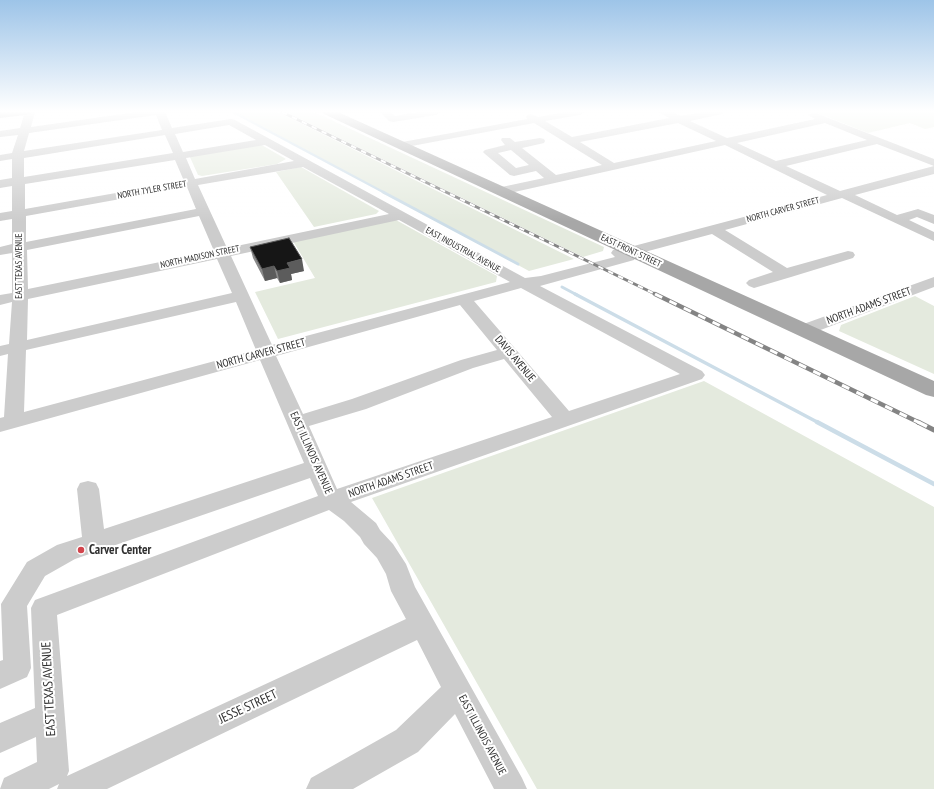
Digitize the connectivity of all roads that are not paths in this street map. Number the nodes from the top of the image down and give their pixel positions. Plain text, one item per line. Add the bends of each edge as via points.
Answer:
1 (20, 149) edge
2 (59, 149) edge
3 (176, 149) edge
4 (224, 149) edge
5 (278, 149) edge
6 (409, 149) edge
7 (502, 149) edge
8 (516, 149) edge
9 (583, 149) edge
10 (695, 149) edge
11 (741, 149) edge
12 (844, 149) edge
13 (898, 149) edge
14 (18, 155) junction
15 (179, 156) junction
16 (0, 158) edge
17 (304, 163) junction
18 (934, 163) edge
19 (775, 165) junction
20 (538, 167) junction
21 (613, 167) junction
22 (934, 170) edge
23 (554, 180) junction
24 (19, 181) junction
25 (191, 183) junction
26 (0, 184) edge
27 (501, 191) junction
28 (840, 194) junction
29 (204, 211) junction
30 (20, 214) junction
31 (400, 216) junction
32 (0, 217) edge
33 (897, 219) junction
34 (934, 220) edge
35 (714, 229) junction
36 (934, 237) edge
37 (19, 247) junction
38 (0, 251) edge
39 (631, 251) junction
40 (222, 252) junction
41 (848, 255) dead end
42 (786, 274) junction
43 (934, 282) edge
44 (523, 283) junction
45 (754, 283) dead end
46 (20, 296) junction
47 (241, 296) junction
48 (464, 299) junction
49 (0, 300) edge
50 (804, 330) junction
51 (17, 347) junction
52 (0, 351) edge
53 (508, 352) junction
54 (266, 353) junction
55 (696, 375) joint
56 (934, 390) edge
57 (565, 420) junction
58 (7, 423) edge
59 (297, 423) junction
60 (317, 467) junction
61 (88, 489) dead end
62 (331, 500) junction
63 (94, 543) junction
64 (44, 608) joint
65 (423, 624) junction
66 (46, 654) junction
67 (9, 671) edge
68 (458, 690) junction
69 (50, 716) junction
70 (0, 738) edge
71 (63, 780) edge
72 (15, 789) edge
73 (322, 789) edge
74 (511, 789) edge

1 - 14 street, EAST TEXAS AVENUE
2 - 14 street
3 - 15 street, EAST ILLINOIS AVENUE
4 - 15 street
5 - 17 street, EAST INDUSTRIAL AVENUE
6 - 27 main road, EAST FRONT STREET
7 - 20 street via 489,152 514,172
8 - 20 street
9 - 21 street
10 - 21 street
11 - 19 street
12 - 19 street
13 - 18 street
14 - 16 street
14 - 24 street, EAST TEXAS AVENUE
15 - 24 street
15 - 25 street, EAST ILLINOIS AVENUE
17 - 25 street, NORTH TYLER STREET
17 - 31 street, EAST INDUSTRIAL AVENUE
19 - 28 street
20 - 23 street
21 - 23 street
22 - 28 street, NORTH CARVER STREET
23 - 27 street
24 - 26 street
24 - 30 street, EAST TEXAS AVENUE
25 - 29 street, EAST ILLINOIS AVENUE
25 - 30 street, NORTH TYLER STREET
27 - 39 main road, EAST FRONT STREET
28 - 33 street
28 - 35 street, NORTH CARVER STREET
29 - 37 street
29 - 40 street, EAST ILLINOIS AVENUE
30 - 32 street, NORTH TYLER STREET
30 - 37 street, EAST TEXAS AVENUE
31 - 40 street, NORTH MADISON STREET
31 - 44 street, EAST INDUSTRIAL AVENUE
33 - 34 street via 918,213
33 - 36 street
35 - 39 street, NORTH CARVER STREET
35 - 42 street
37 - 38 street
37 - 46 street, EAST TEXAS AVENUE
39 - 44 street, NORTH CARVER STREET via 629,257 541,281
39 - 50 main road, EAST FRONT STREET
40 - 46 street, NORTH MADISON STREET
40 - 47 street, EAST ILLINOIS AVENUE
41 - 42 street
42 - 45 street
43 - 50 street, NORTH ADAMS STREET
44 - 48 street, NORTH CARVER STREET
44 - 55 street, EAST INDUSTRIAL AVENUE
46 - 49 street, NORTH MADISON STREET
46 - 51 street, EAST TEXAS AVENUE
47 - 51 street
47 - 54 street, EAST ILLINOIS AVENUE
48 - 53 street, DAVIS AVENUE
48 - 54 street, NORTH CARVER STREET
50 - 56 main road, EAST FRONT STREET
51 - 52 street
51 - 58 street, EAST TEXAS AVENUE
53 - 57 street, DAVIS AVENUE
53 - 59 street
54 - 58 street, NORTH CARVER STREET
54 - 59 street, EAST ILLINOIS AVENUE
55 - 57 street, NORTH ADAMS STREET
57 - 62 street, NORTH ADAMS STREET
59 - 60 street, EAST ILLINOIS AVENUE
60 - 62 street, EAST ILLINOIS AVENUE
60 - 63 street
61 - 63 street
62 - 64 street, NORTH ADAMS STREET
62 - 65 street, EAST ILLINOIS AVENUE via 352,515 385,550
63 - 67 street via 66,552 36,568 14,604
64 - 66 street, EAST TEXAS AVENUE
65 - 68 street, EAST ILLINOIS AVENUE
65 - 71 street, JESSE STREET
66 - 67 street
66 - 69 street, EAST TEXAS AVENUE
68 - 73 street via 407,741
68 - 74 street, EAST ILLINOIS AVENUE
69 - 70 street
69 - 71 street, EAST TEXAS AVENUE
71 - 72 street, JESSE STREET

